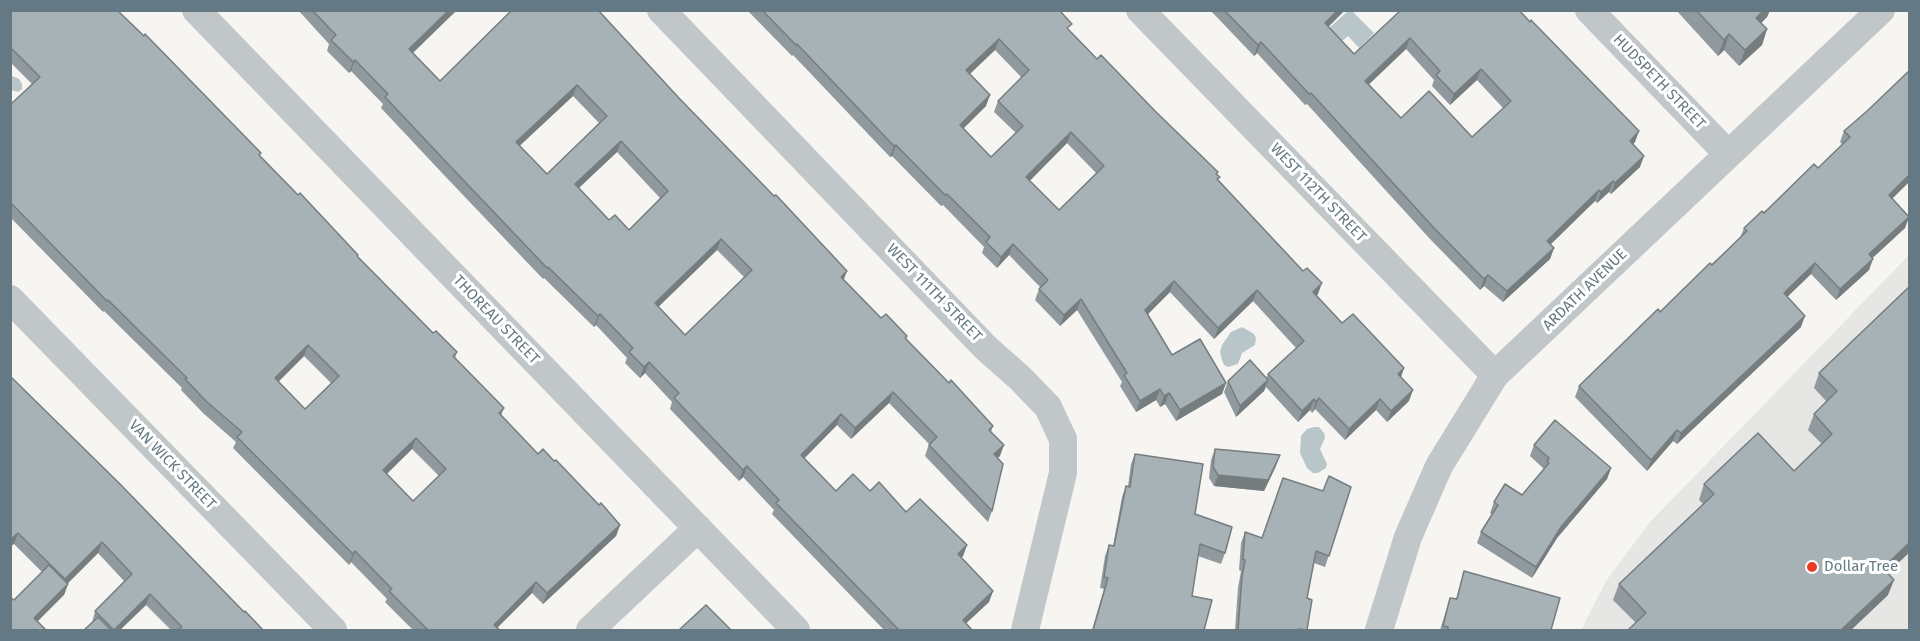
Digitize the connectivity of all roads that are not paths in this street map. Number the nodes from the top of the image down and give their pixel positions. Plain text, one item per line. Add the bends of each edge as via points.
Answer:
1 (196, 10) edge
2 (661, 10) edge
3 (1140, 10) edge
4 (1589, 10) edge
5 (1881, 10) edge
6 (1728, 154) junction
7 (10, 299) edge
8 (1495, 375) junction
9 (698, 528) junction
10 (333, 630) edge
11 (590, 630) edge
12 (796, 630) edge
13 (1025, 630) edge
14 (1379, 630) edge

1 - 9 street, THOREAU STREET
2 - 13 street, WEST 111TH STREET via 986,348 1048,407 1063,439 1063,473
3 - 8 street, WEST 112TH STREET
4 - 6 street, HUDSPETH STREET
5 - 6 street, ARDATH AVENUE
6 - 8 street, ARDATH AVENUE
7 - 10 street, VAN WICK STREET
8 - 14 street, ARDATH AVENUE via 1439,466 1408,537
9 - 11 street
9 - 12 street, THOREAU STREET

